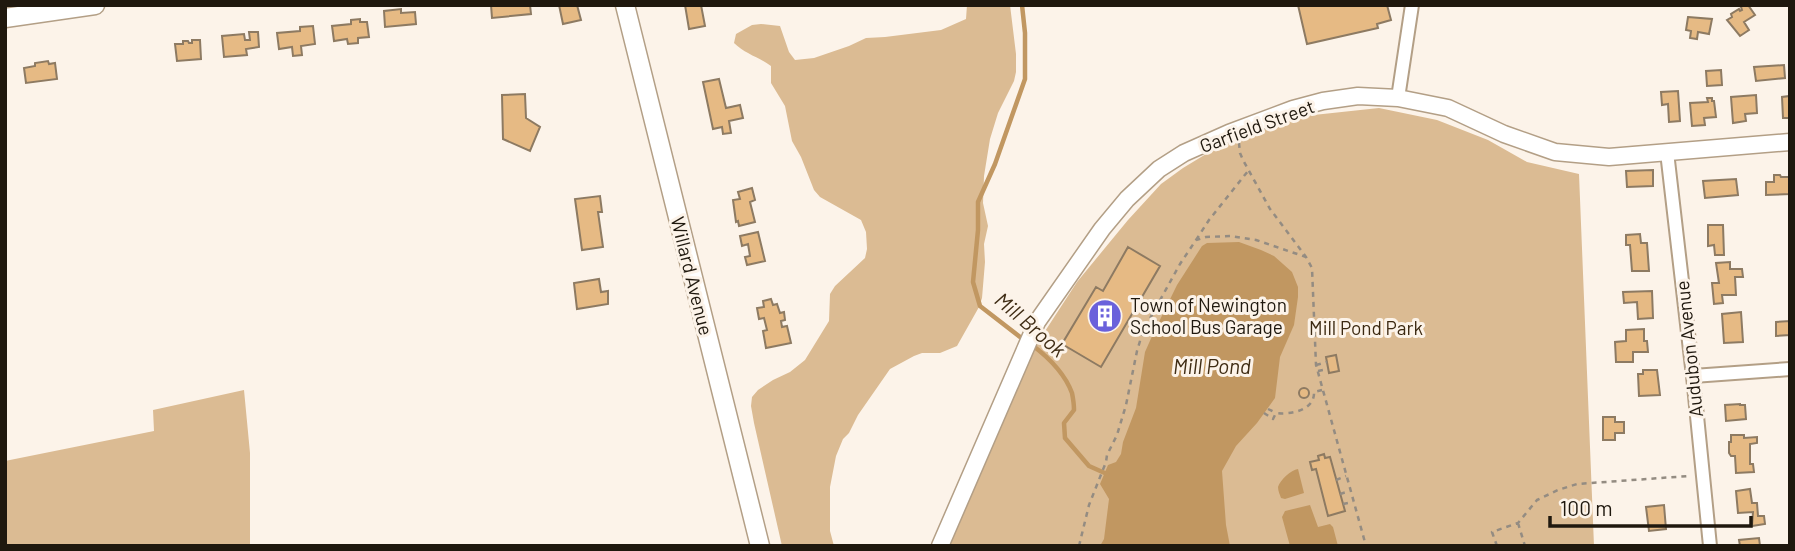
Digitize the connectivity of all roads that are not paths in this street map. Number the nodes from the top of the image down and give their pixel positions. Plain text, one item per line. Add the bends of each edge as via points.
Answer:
1 (95, 5) edge
2 (625, 5) edge
3 (1412, 5) edge
4 (5, 18) edge
5 (1398, 98) junction
6 (1790, 142) edge
7 (1667, 152) junction
8 (1790, 369) edge
9 (1693, 376) junction
10 (760, 546) edge
11 (940, 546) edge
12 (1710, 546) edge

1 - 4 main road
2 - 10 main road, Willard Avenue
3 - 5 street
5 - 7 street, Garfield Street via 1448,108 1555,152 1609,157
5 - 11 street, Garfield Street via 1358,96 1323,101 1263,120 1184,153 1127,199 1037,321
6 - 7 street, Garfield Street
7 - 9 street, Audubon Avenue
8 - 9 street
9 - 12 street, Audubon Avenue

